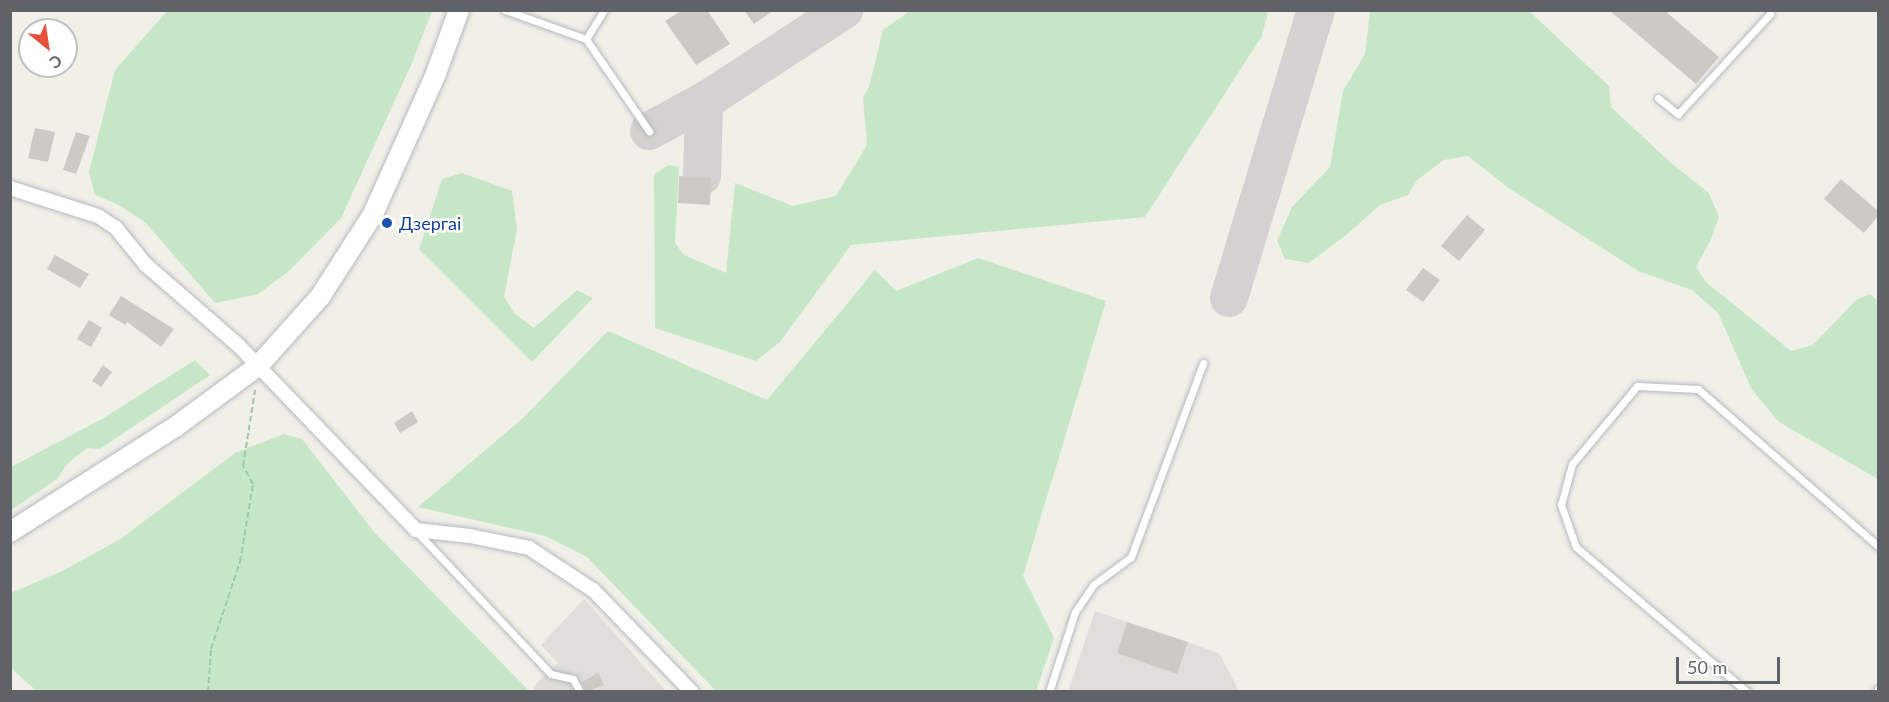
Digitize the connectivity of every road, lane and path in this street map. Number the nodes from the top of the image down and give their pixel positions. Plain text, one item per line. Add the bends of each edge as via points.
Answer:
1 (459, 10) edge
2 (505, 10) edge
3 (604, 10) edge
4 (1770, 14) dead end
5 (586, 39) junction
6 (1658, 98) dead end
7 (650, 131) dead end
8 (10, 188) edge
9 (1203, 363) dead end
10 (258, 366) junction
11 (416, 530) junction
12 (10, 532) edge
13 (1878, 546) edge
14 (208, 692) edge
15 (580, 692) edge
16 (692, 692) edge
17 (1049, 692) edge
18 (1747, 692) edge

1 - 10 street via 435,76 374,214 320,297
2 - 5 lane
3 - 5 lane
4 - 6 lane via 1678,114
5 - 7 lane
8 - 10 street via 98,216 116,228 146,265
9 - 17 lane via 1131,557 1093,585 1075,612
10 - 11 street
10 - 12 street via 175,427
10 - 14 path via 243,466 253,484 240,562 211,649
11 - 15 lane via 551,674 573,679
11 - 16 street via 529,548 593,590
13 - 18 lane via 1698,389 1637,386 1572,464 1561,505 1576,547

